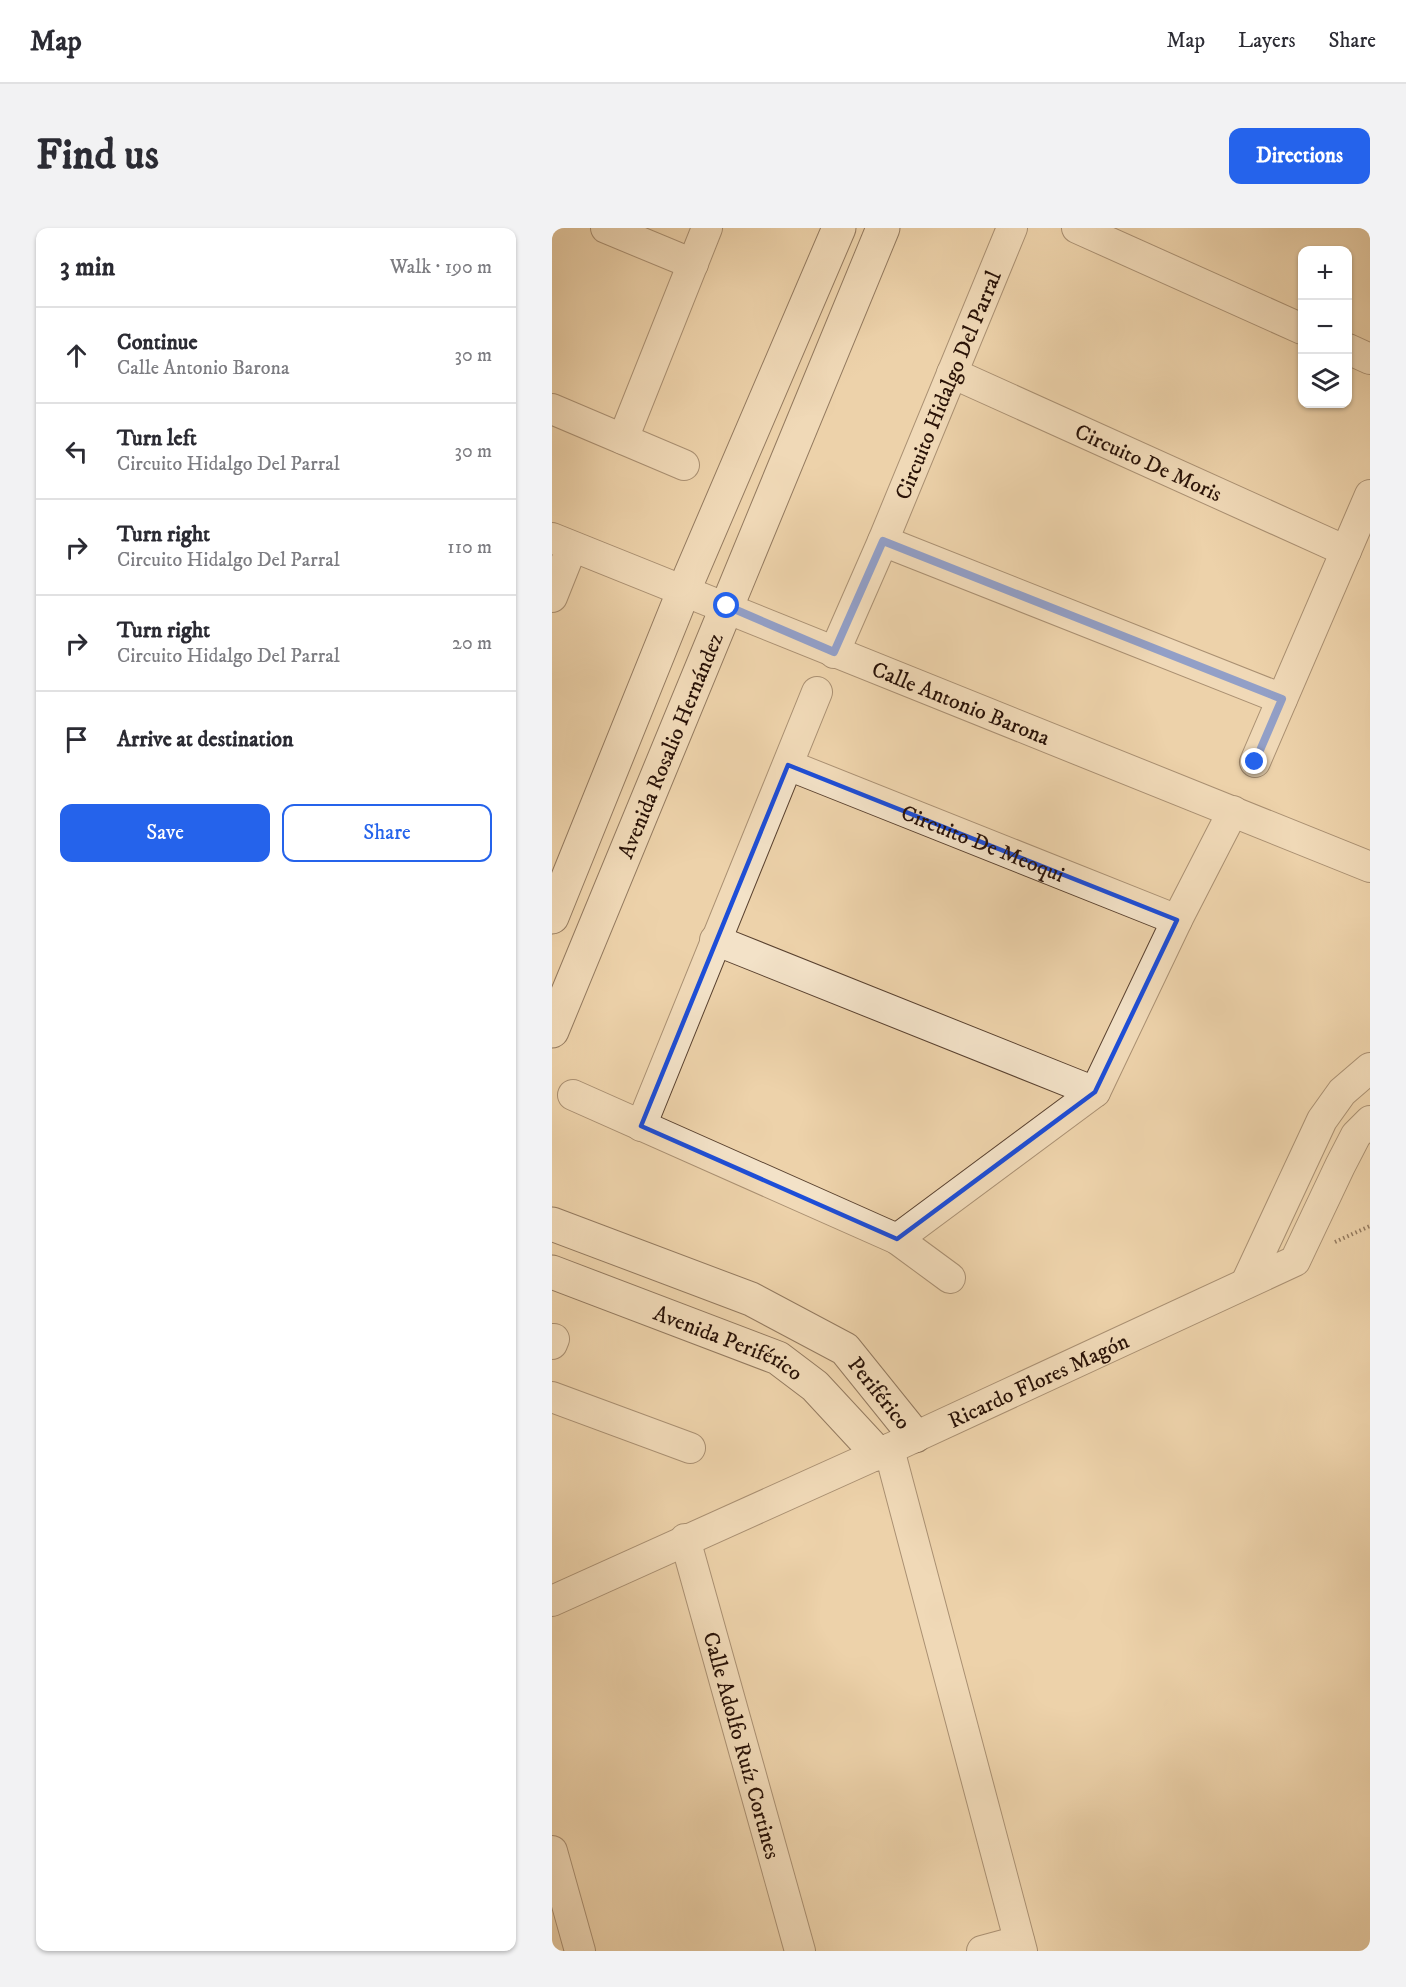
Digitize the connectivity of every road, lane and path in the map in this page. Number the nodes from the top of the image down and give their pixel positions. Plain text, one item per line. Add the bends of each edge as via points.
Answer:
1 (606, 228) edge
2 (707, 228) edge
3 (839, 228) edge
4 (883, 228) edge
5 (1012, 228) edge
6 (1077, 228) edge
7 (693, 264) junction
8 (1298, 327) edge
9 (1352, 351) edge
10 (1370, 359) edge
11 (952, 374) junction
12 (552, 409) edge
13 (623, 439) junction
14 (684, 465) dead end
15 (1370, 495) edge
16 (883, 541) junction
17 (562, 542) edge
18 (1346, 551) junction
19 (684, 590) junction
20 (552, 597) edge
21 (727, 606) junction
22 (834, 652) junction
23 (817, 692) dead end
24 (1282, 699) junction
25 (1255, 762) dead end
26 (788, 765) junction
27 (1233, 811) junction
28 (1370, 867) edge
29 (552, 917) edge
30 (1177, 920) junction
31 (715, 940) junction
32 (552, 1031) edge
33 (1370, 1068) edge
34 (1095, 1092) junction
35 (573, 1095) dead end
36 (1370, 1121) edge
37 (641, 1126) junction
38 (552, 1224) edge
39 (897, 1239) junction
40 (552, 1272) edge
41 (950, 1278) dead end
42 (1246, 1283) junction
43 (845, 1349) joint
44 (552, 1397) edge
45 (894, 1446) junction
46 (690, 1448) dead end
47 (685, 1539) junction
48 (552, 1601) edge
49 (554, 1864) edge
50 (1021, 1946) edge
51 (580, 1951) edge
52 (800, 1951) edge
53 (982, 1951) edge

1 - 7 street
2 - 7 street
3 - 19 street, Avenida Rosalio Hernández
4 - 21 street, Avenida Rosalio Hernández
5 - 11 street, Circuito Hidalgo Del Parral
6 - 8 street
7 - 13 street
9 - 10 street
11 - 16 street, Circuito Hidalgo Del Parral
11 - 18 street, Circuito De Moris
12 - 13 street
13 - 14 street
15 - 18 street
16 - 22 street, Circuito Hidalgo Del Parral
16 - 24 street
17 - 19 street, Calle Antonio Barona
17 - 20 street
18 - 24 street
19 - 21 street, Calle Antonio Barona
19 - 29 street, Avenida Rosalio Hernández
21 - 22 street, Calle Antonio Barona
21 - 32 street, Avenida Rosalio Hernández
22 - 27 street, Calle Antonio Barona
23 - 26 street
24 - 25 street
26 - 30 street, Circuito De Meoqui
26 - 31 street
27 - 28 street, Calle Antonio Barona
27 - 30 street
30 - 34 street
31 - 34 street
31 - 37 street
33 - 42 street via 1342,1092 1322,1120
34 - 39 street
35 - 37 street
36 - 42 street, Ricardo Flores Magón via 1356,1136 1295,1261
37 - 39 street
38 - 43 street, Avenida Periférico via 751,1299
39 - 41 street
40 - 45 street, Avenida Periférico via 778,1358
42 - 45 street, Ricardo Flores Magón
43 - 45 street, Periférico
44 - 46 street
45 - 47 street, Ricardo Flores Magón
45 - 50 street
47 - 48 street, Ricardo Flores Magón
47 - 52 street, Calle Adolfo Ruíz Cortines
49 - 51 street
50 - 53 street

